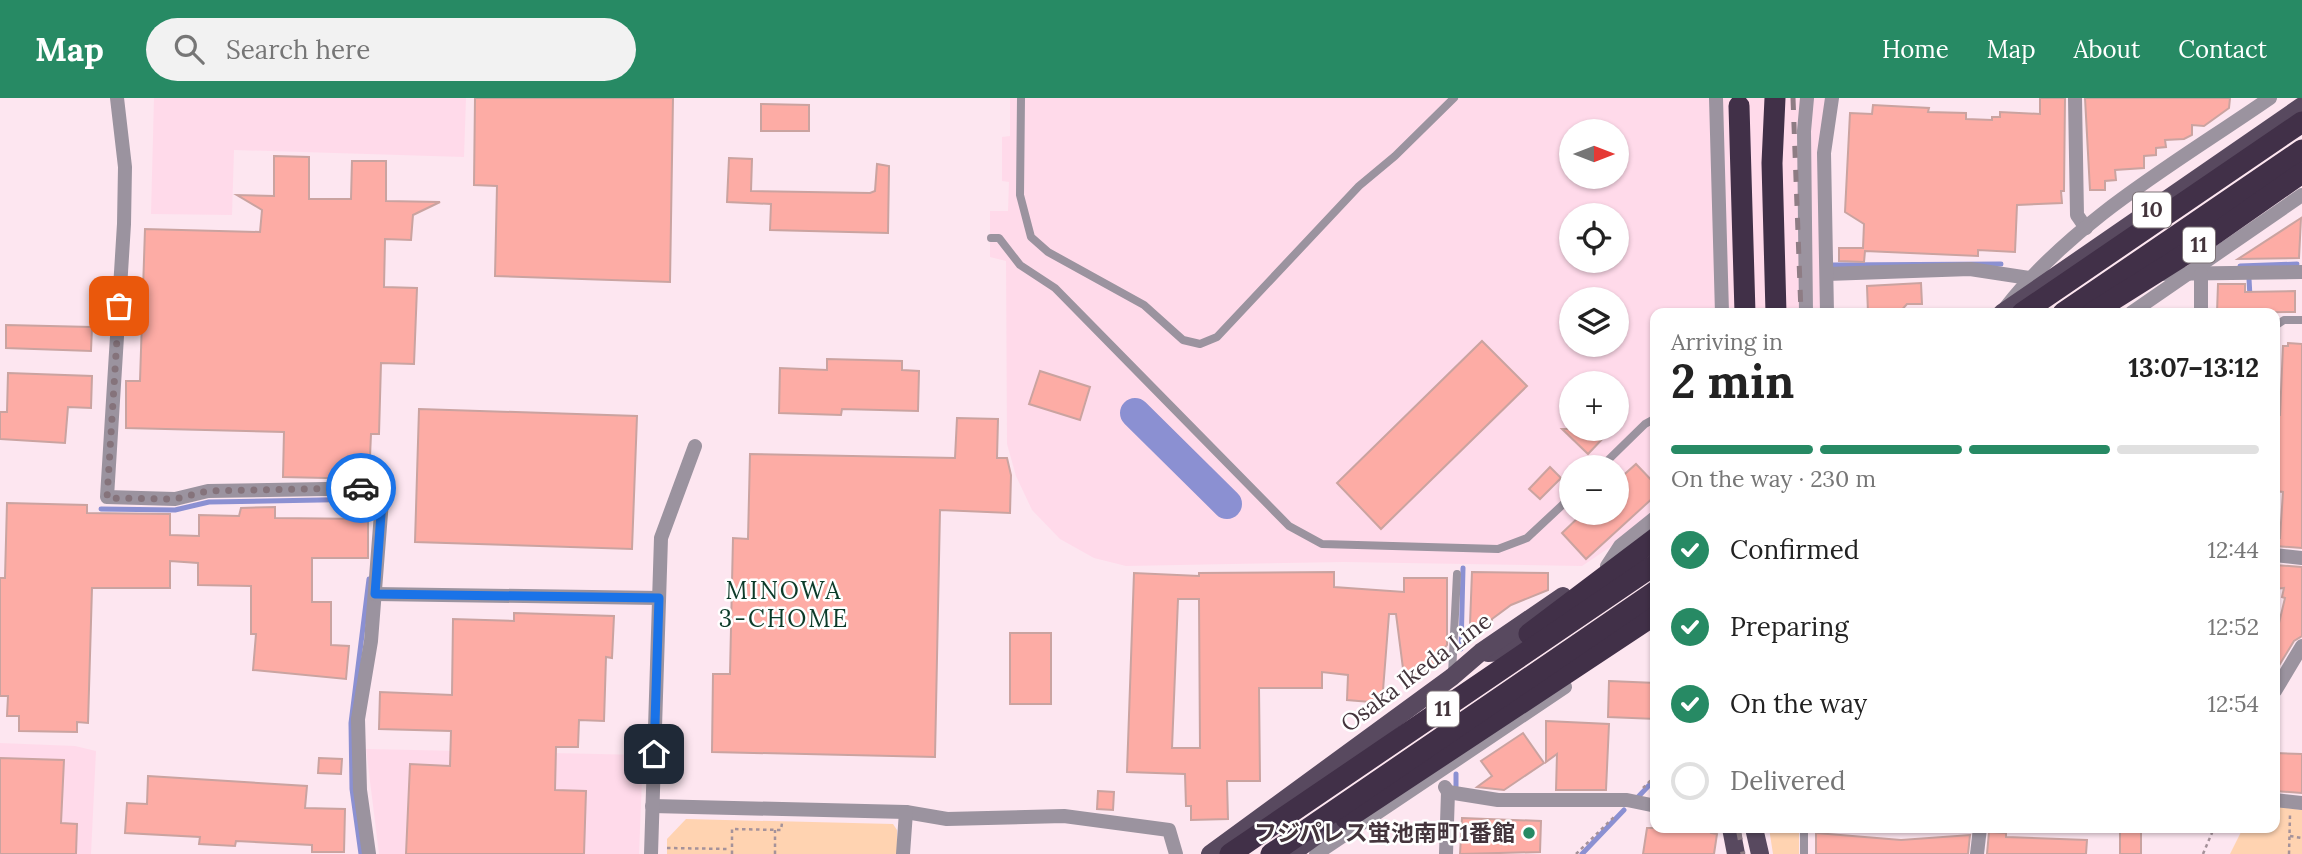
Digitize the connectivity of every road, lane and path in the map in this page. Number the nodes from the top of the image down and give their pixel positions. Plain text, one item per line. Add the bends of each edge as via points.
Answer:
1 (117, 98) edge
2 (1021, 98) edge
3 (1454, 98) edge
4 (1716, 98) edge
5 (1775, 98) edge
6 (1807, 98) edge
7 (1832, 98) edge
8 (2075, 98) edge
9 (2270, 98) edge
10 (1738, 101) edge
11 (2302, 106) edge
12 (2302, 113) edge
13 (2302, 122) edge
14 (2302, 150) edge
15 (2302, 163) edge
16 (2229, 172) junction
17 (2302, 173) edge
18 (2302, 195) edge
19 (2086, 228) junction
20 (991, 238) dead end
21 (2141, 273) junction
22 (2302, 273) edge
23 (2195, 274) junction
24 (2055, 277) junction
25 (2029, 278) junction
26 (1827, 281) junction
27 (1806, 289) junction
28 (1722, 308) edge
29 (1745, 308) edge
30 (1776, 308) edge
31 (1806, 308) edge
32 (1827, 308) edge
33 (2006, 308) edge
34 (2009, 308) edge
35 (2029, 308) edge
36 (2070, 308) edge
37 (2089, 308) edge
38 (2100, 308) edge
39 (2139, 308) edge
40 (2200, 308) edge
41 (2302, 320) edge
42 (2280, 323) edge
43 (1650, 421) edge
44 (695, 446) dead end
45 (1613, 455) edge
46 (1559, 509) edge
47 (1650, 522) edge
48 (1650, 539) edge
49 (1650, 540) edge
50 (2280, 556) edge
51 (2302, 558) edge
52 (1607, 566) junction
53 (1650, 566) edge
54 (1650, 567) edge
55 (1457, 574) dead end
56 (375, 594) junction
57 (1650, 595) edge
58 (659, 598) junction
59 (1650, 606) edge
60 (1650, 618) edge
61 (1650, 629) edge
62 (2302, 646) edge
63 (1481, 652) junction
64 (1452, 677) junction
65 (2280, 683) edge
66 (1386, 748) junction
67 (1437, 775) junction
68 (1448, 792) junction
69 (2296, 803) edge
70 (1650, 805) edge
71 (652, 806) junction
72 (906, 812) junction
73 (1732, 833) edge
74 (1755, 833) edge
75 (1804, 833) edge
76 (1979, 833) edge
77 (2212, 833) edge
78 (2290, 836) junction
79 (2302, 838) edge
80 (657, 851) edge
81 (732, 852) edge
82 (369, 854) edge
83 (775, 854) edge
84 (904, 854) edge
85 (1176, 854) edge
86 (1210, 854) edge
87 (1230, 854) edge
88 (1271, 854) edge
89 (1291, 854) edge
90 (1315, 854) edge
91 (1446, 854) edge
92 (1736, 854) edge
93 (1760, 854) edge
94 (1804, 854) edge
95 (1977, 854) edge
96 (2203, 854) edge
97 (2290, 854) edge

1 - 56 street via 125,167 124,224 107,498 383,488
2 - 3 lane via 1020,195 1031,237 1048,252 1144,305 1183,340 1200,344 1217,337 1359,186
4 - 28 street
5 - 30 highway
6 - 27 street
7 - 26 street via 1824,153
8 - 19 street via 2077,215
9 - 19 street
10 - 29 highway
11 - 24 main road, 10
12 - 16 highway, 11
13 - 16 highway, 11
14 - 36 highway, 11
15 - 21 main road, 10
16 - 35 highway, 11
17 - 38 highway, 11
18 - 23 street
19 - 25 street
20 - 46 lane via 999,238 1020,265 1055,288 1289,526 1322,544 1504,548 1532,535
21 - 23 street
21 - 24 street
21 - 37 main road, 10
22 - 23 street
23 - 39 street
23 - 40 street
24 - 25 street
24 - 34 main road, 10
25 - 26 street via 1970,269
25 - 33 street
26 - 27 street
26 - 32 street
27 - 31 street
41 - 42 lane
43 - 45 lane
44 - 58 street via 660,538
47 - 52 street via 1620,546
48 - 52 main road, Osaka Ikeda Line
49 - 66 highway, 11
50 - 51 street
52 - 63 main road, Osaka Ikeda Line
53 - 63 main road via 1510,648 1494,654
54 - 66 highway, 11
55 - 64 lane
56 - 58 street
56 - 82 street via 358,719 360,790
57 - 88 highway, 11
58 - 71 street
59 - 89 main road
60 - 89 highway, 11
61 - 67 street
62 - 65 street
63 - 64 main road, Osaka Ikeda Line
64 - 86 main road, Osaka Ikeda Line
66 - 87 highway, 11
67 - 68 street
67 - 90 street
68 - 70 street via 1498,800 1621,800
68 - 91 street
69 - 78 path
71 - 72 street
71 - 80 street
72 - 84 street
72 - 85 street via 947,819 1064,816 1169,830
73 - 92 main road
74 - 93 main road
75 - 94 lane
76 - 95 street
77 - 96 path
78 - 79 path
78 - 97 path
80 - 81 path
81 - 83 path via 732,829 775,830

